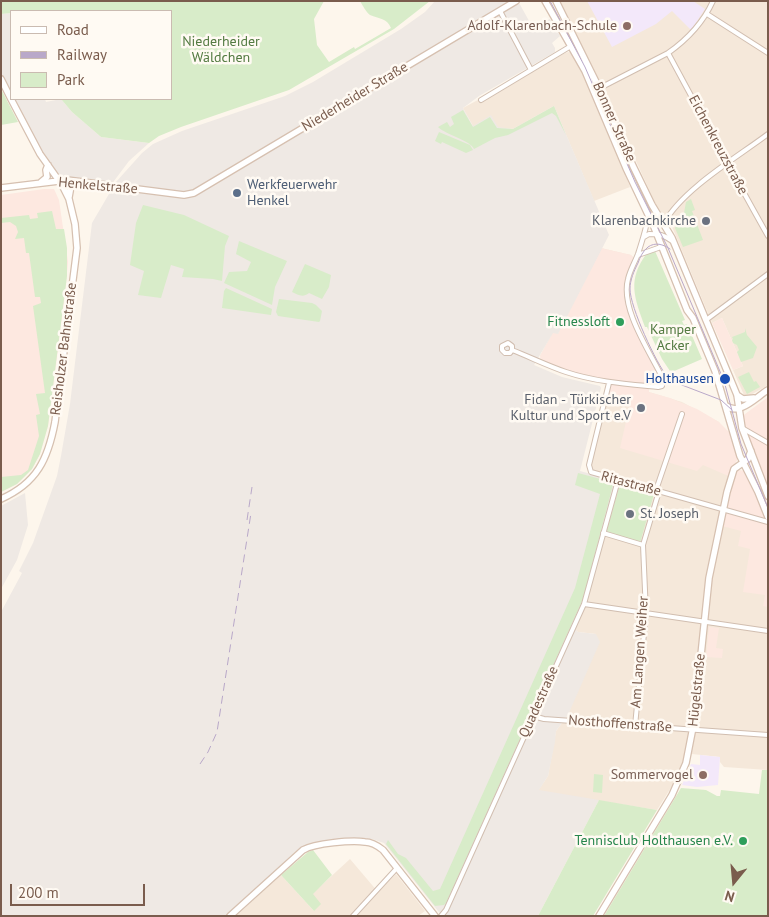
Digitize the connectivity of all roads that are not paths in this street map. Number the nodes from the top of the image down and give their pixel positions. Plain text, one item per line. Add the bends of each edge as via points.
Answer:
1 (516, 1) edge
2 (545, 1) edge
3 (556, 1) edge
4 (713, 1) edge
5 (500, 11) junction
6 (707, 14) junction
7 (571, 46) junction
8 (668, 53) junction
9 (768, 53) edge
10 (531, 70) junction
11 (1, 79) edge
12 (599, 88) junction
13 (596, 96) junction
14 (10, 97) edge
15 (12, 100) edge
16 (481, 100) dead end
17 (768, 134) edge
18 (727, 164) junction
19 (48, 165) junction
20 (59, 181) junction
21 (82, 182) junction
22 (40, 183) junction
23 (1, 188) edge
24 (194, 193) joint
25 (69, 199) junction
26 (648, 214) junction
27 (664, 222) junction
28 (656, 234) junction
29 (768, 236) edge
30 (644, 237) junction
31 (672, 242) junction
32 (662, 247) junction
33 (638, 255) junction
34 (768, 274) edge
35 (686, 304) junction
36 (699, 304) junction
37 (706, 320) junction
38 (512, 350) dead end
39 (609, 383) junction
40 (768, 390) edge
41 (737, 395) junction
42 (754, 398) junction
43 (725, 405) junction
44 (740, 408) junction
45 (682, 414) dead end
46 (742, 428) junction
47 (760, 438) junction
48 (768, 443) edge
49 (750, 448) junction
50 (743, 463) junction
51 (618, 480) junction
52 (657, 491) junction
53 (768, 496) edge
54 (1, 499) edge
55 (723, 509) junction
56 (766, 515) edge
57 (759, 519) junction
58 (768, 522) edge
59 (603, 533) junction
60 (643, 545) junction
61 (584, 604) junction
62 (646, 613) junction
63 (704, 622) junction
64 (768, 631) edge
65 (533, 716) junction
66 (635, 726) junction
67 (693, 730) junction
68 (768, 735) edge
69 (398, 868) junction
70 (234, 915) edge
71 (353, 916) edge
72 (435, 916) edge
73 (441, 916) edge
74 (599, 916) edge

1 - 5 main road, Niederheider Straße
2 - 7 main road, Bonner Straße
3 - 12 main road, Bonner Straße
4 - 6 street
5 - 10 street
5 - 24 main road, Niederheider Straße
6 - 8 street via 689,37
6 - 9 street
7 - 10 street
7 - 13 main road, Bonner Straße
8 - 12 street
8 - 18 street, Eichenkreuzstraße
10 - 16 street
11 - 14 main road, Reisholzer Bahnstraße
12 - 13 street
12 - 27 main road, Bonner Straße via 652,205
13 - 26 main road, Bonner Straße
15 - 19 main road, Reisholzer Bahnstraße
17 - 18 street
18 - 27 street via 682,200
18 - 29 street, Eichenkreuzstraße
19 - 20 main road, Reisholzer Bahnstraße
19 - 22 main road via 47,177
20 - 21 main road, Henkelstraße
20 - 22 main road, Henkelstraße
20 - 25 main road, Reisholzer Bahnstraße
21 - 24 main road, Henkelstraße via 184,195
21 - 25 main road via 71,186
22 - 23 main road, Henkelstraße
25 - 54 main road, Reisholzer Bahnstraße via 77,248 53,432 37,473 20,489
26 - 28 main road, Bonner Straße
26 - 30 street
27 - 31 main road, Bonner Straße
28 - 30 street
28 - 31 street via 666,236
28 - 32 main road, Bonner Straße
30 - 33 street
31 - 36 main road, Bonner Straße
32 - 33 street
32 - 35 main road, Bonner Straße
33 - 39 street via 628,278 627,302 663,379 662,386
34 - 37 street
35 - 36 main road via 694,310
35 - 43 main road, Bonner Straße via 715,371
36 - 37 main road, Bonner Straße
37 - 41 main road, Bonner Straße
38 - 39 street via 567,372
39 - 51 street, Ritastraße via 589,465 594,474
40 - 42 main road
41 - 42 main road via 743,399
41 - 44 main road, Bonner Straße
42 - 44 main road
43 - 44 main road
43 - 50 main road, Bonner Straße
44 - 46 main road, Bonner Straße
45 - 52 street, Am Langen Weiher
46 - 47 street
46 - 49 main road, Bonner Straße
47 - 48 street
47 - 49 street via 753,439
49 - 50 main road, Hügelstraße via 748,459
49 - 53 main road, Bonner Straße
50 - 55 main road, Hügelstraße via 732,473
50 - 56 main road, Bonner Straße
51 - 52 street, Ritastraße
51 - 59 street, Quadestraße
52 - 55 street, Ritastraße
52 - 60 street, Am Langen Weiher
55 - 57 street, Ritastraße
55 - 63 main road, Hügelstraße
56 - 57 street
57 - 58 street, Ritastraße
59 - 60 street
59 - 61 street, Quadestraße
60 - 62 street, Am Langen Weiher
61 - 62 street
61 - 65 street, Quadestraße
62 - 63 street
62 - 66 street, Am Langen Weiher
63 - 64 street
63 - 67 main road, Hügelstraße
65 - 66 street, Nosthoffenstraße
65 - 73 street, Quadestraße
66 - 67 street, Nosthoffenstraße
67 - 68 street, Nosthoffenstraße
67 - 74 main road, Hügelstraße via 686,763 672,795
69 - 70 main road via 383,850 370,842 313,845 297,855
69 - 71 street
69 - 72 main road

